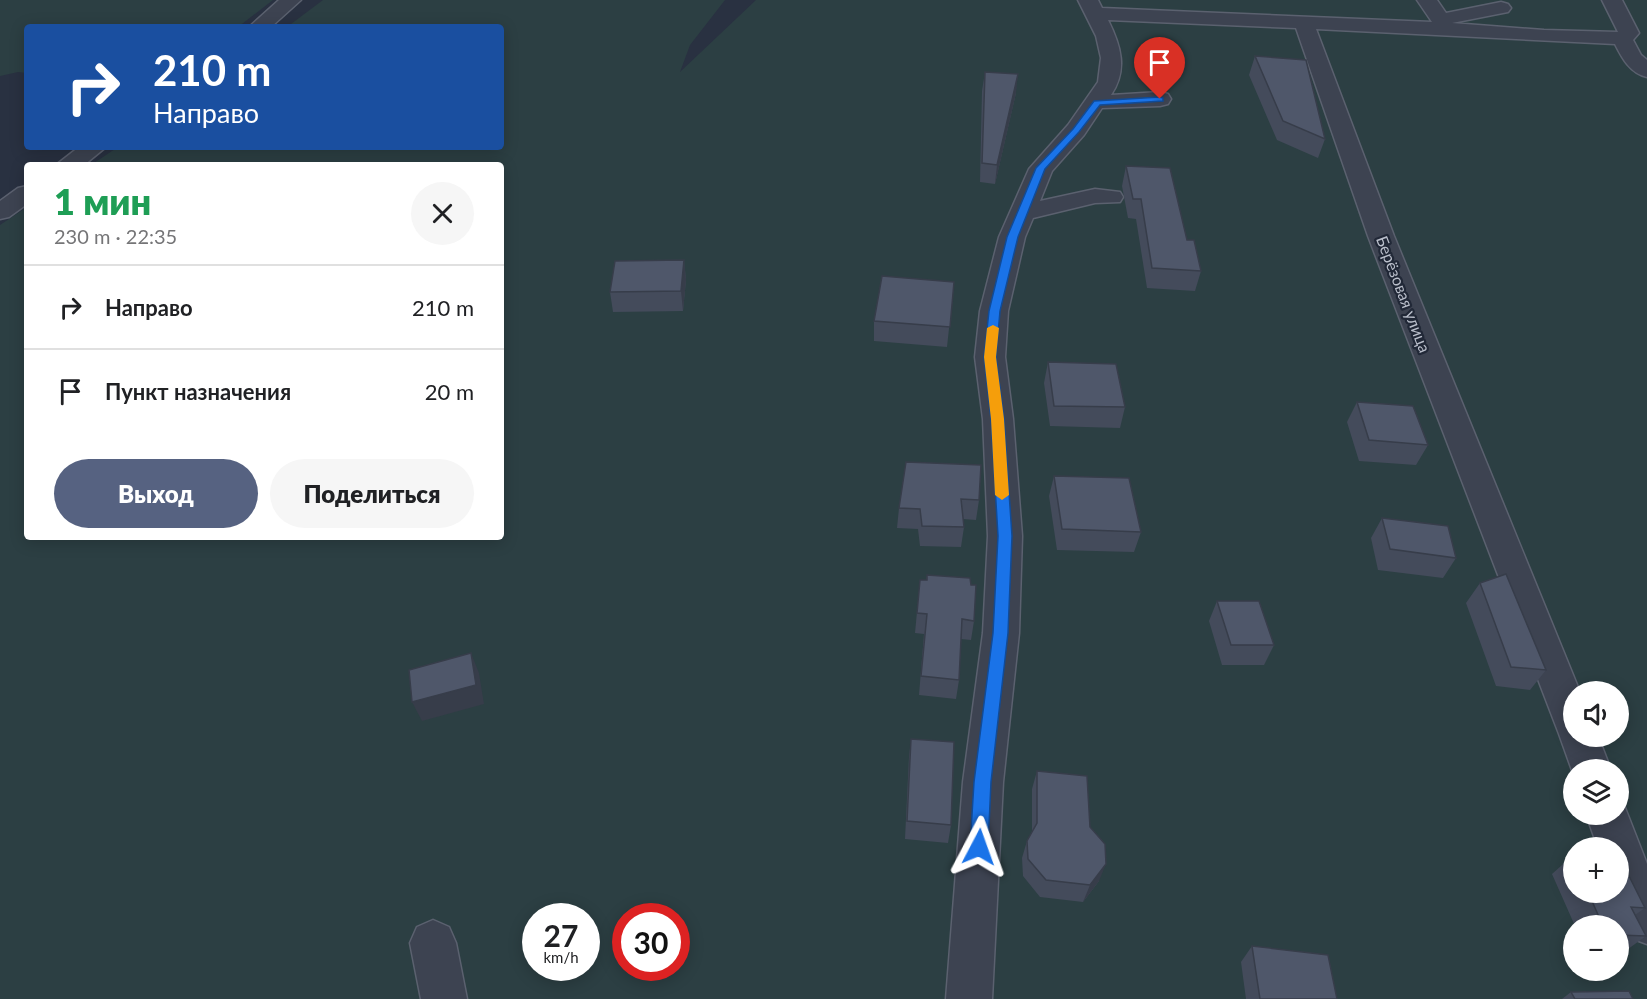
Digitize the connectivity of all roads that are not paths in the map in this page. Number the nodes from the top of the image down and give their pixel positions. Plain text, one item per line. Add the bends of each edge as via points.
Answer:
1 (291, 0) edge
2 (1427, 0) edge
3 (1612, 0) edge
4 (1092, 7) edge
5 (1156, 8) edge
6 (1501, 8) dead end
7 (1304, 22) junction
8 (263, 24) edge
9 (1442, 24) junction
10 (1622, 38) junction
11 (1647, 39) edge
12 (1647, 71) edge
13 (1160, 99) dead end
14 (1097, 102) junction
15 (90, 150) edge
16 (72, 162) edge
17 (24, 195) edge
18 (1111, 197) dead end
19 (0, 212) edge
20 (1022, 213) junction
21 (1563, 696) edge
22 (1611, 825) edge
23 (1647, 922) edge
24 (433, 943) dead end
25 (444, 999) edge
26 (969, 999) edge

1 - 8 street
2 - 9 street
3 - 10 street via 1629,33
4 - 5 street
4 - 14 street via 1111,58 1108,82
5 - 7 street
6 - 9 street
7 - 9 street
7 - 21 street, Берёзовая улица via 1381,236
9 - 10 street via 1544,36
10 - 11 street
10 - 12 street via 1632,58
13 - 14 street
14 - 20 street via 1041,168
15 - 16 street
17 - 19 street
18 - 20 street via 1095,196
20 - 26 street via 1012,237 994,311 990,357 1005,536 1001,633 983,782
22 - 23 street
24 - 25 street

